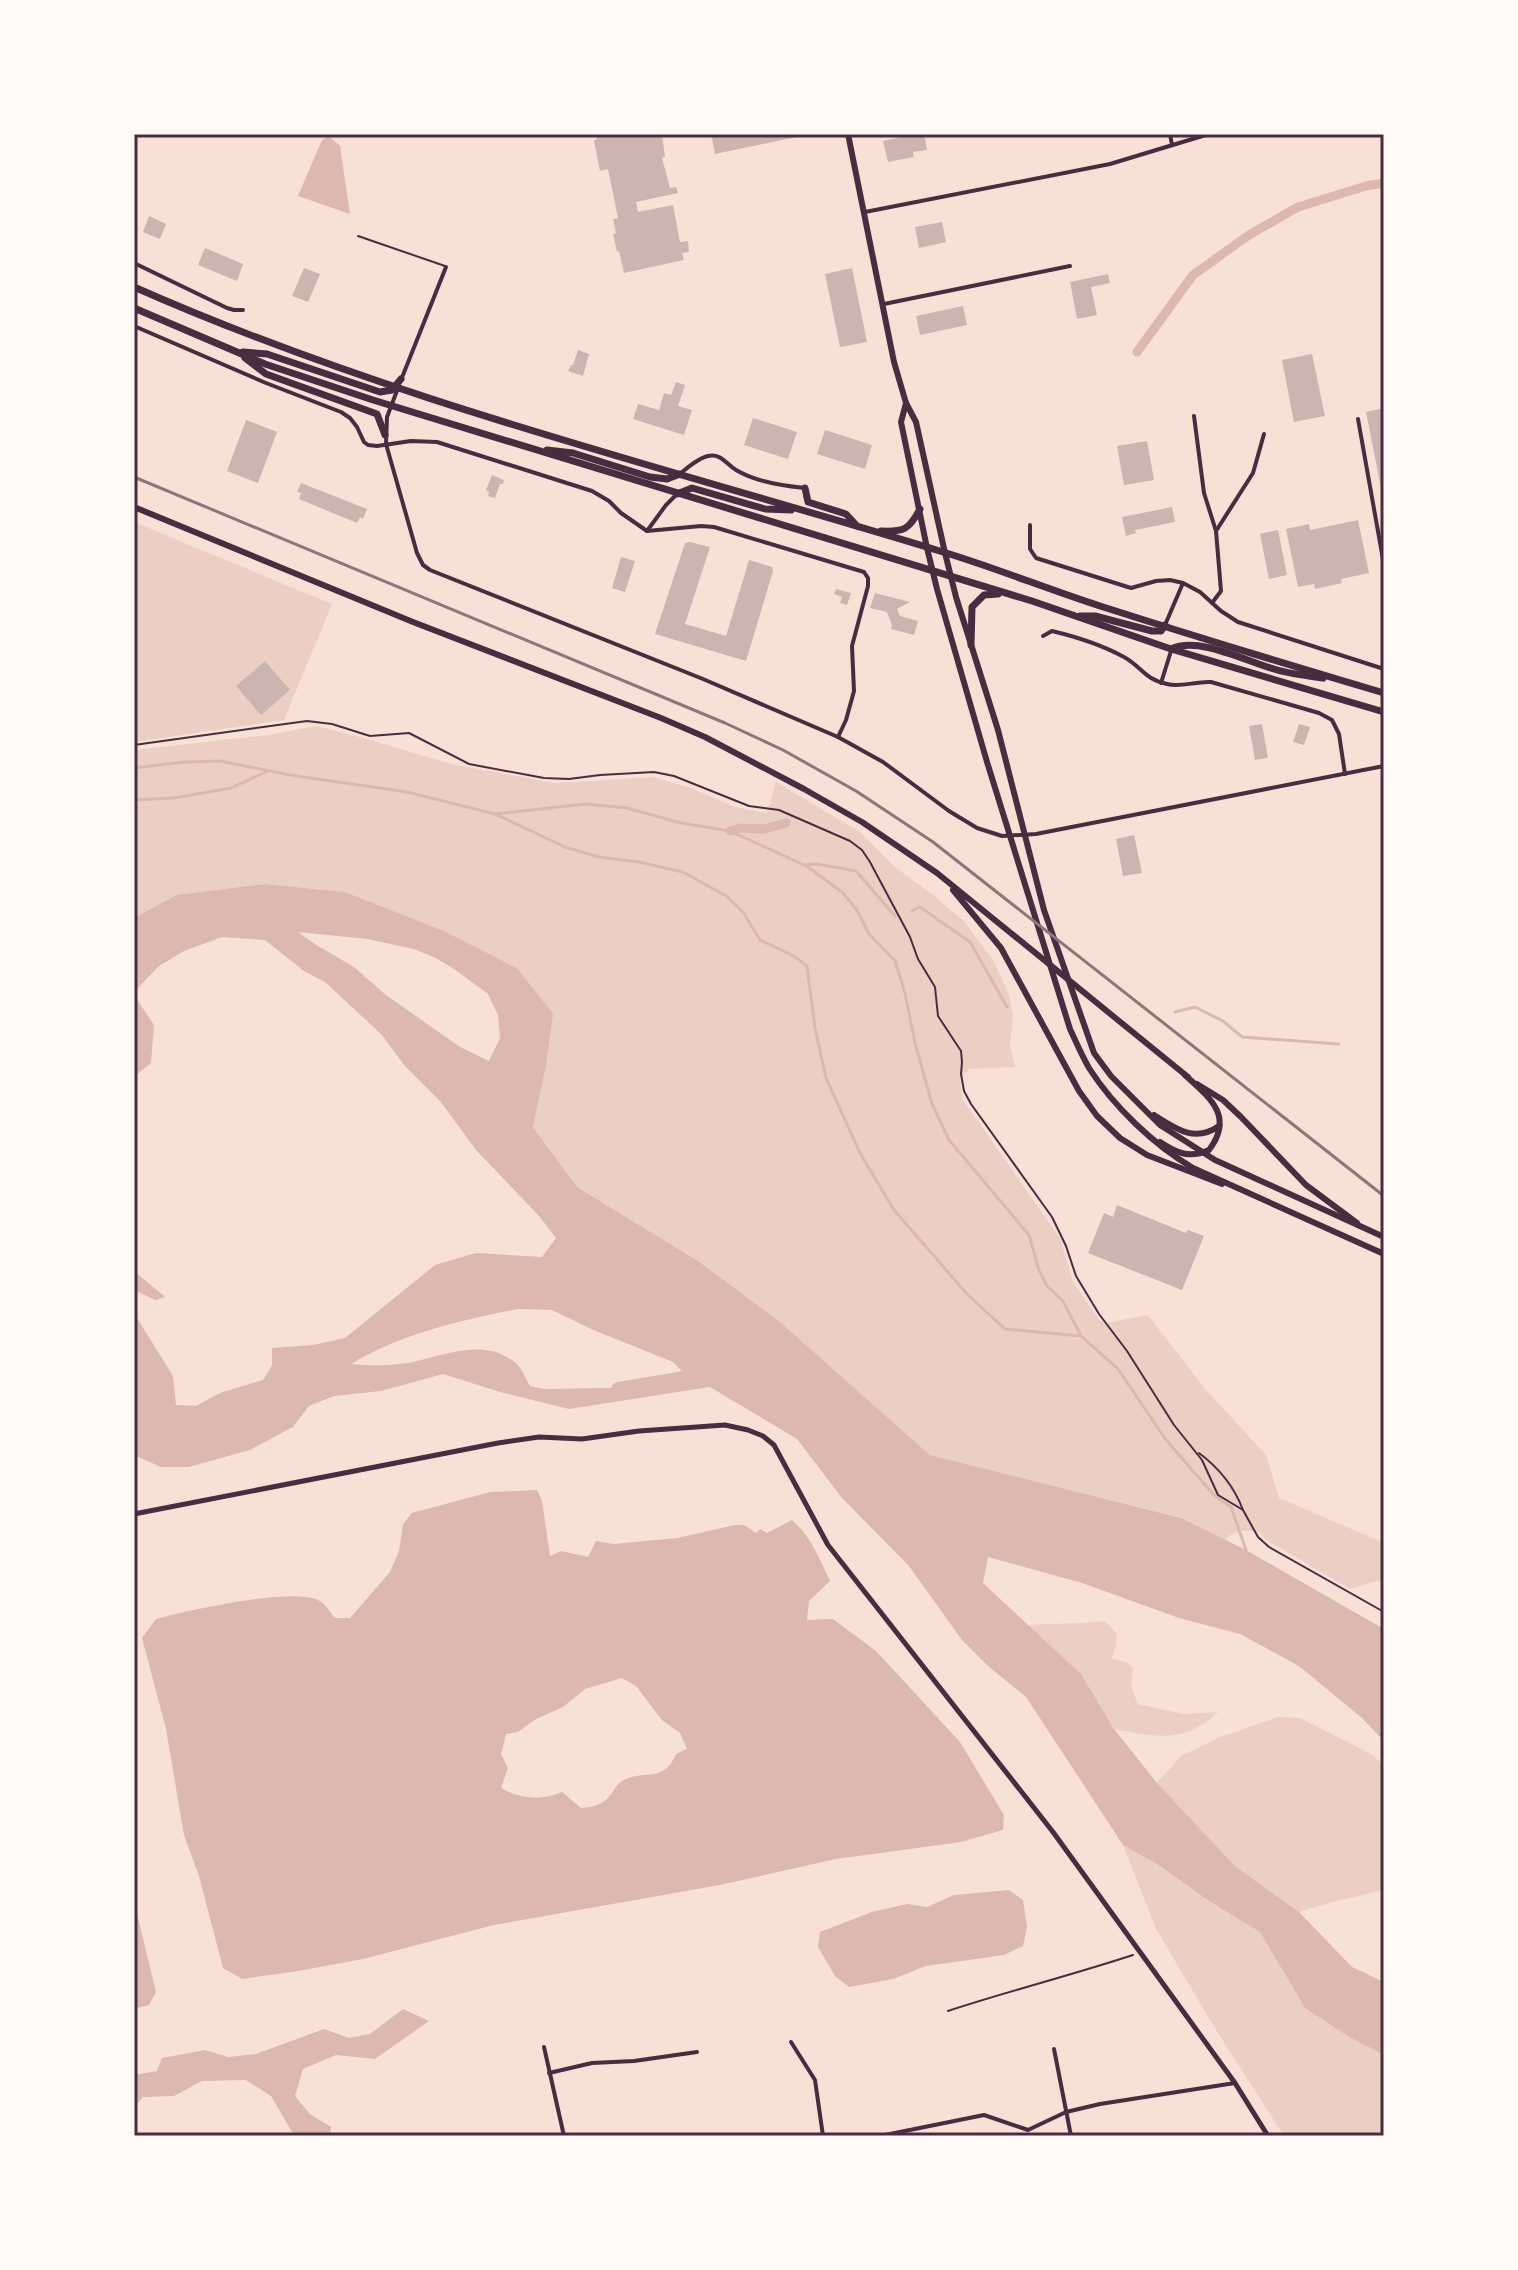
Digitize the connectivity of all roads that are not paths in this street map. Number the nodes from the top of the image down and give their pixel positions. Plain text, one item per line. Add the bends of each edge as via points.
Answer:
1 (848, 134) edge
2 (1170, 134) edge
3 (1209, 134) edge
4 (1172, 145) junction
5 (863, 212) junction
6 (358, 236) dead end
7 (134, 263) edge
8 (1070, 266) dead end
9 (446, 267) joint
10 (134, 287) edge
11 (881, 304) junction
12 (134, 308) edge
13 (243, 310) dead end
14 (134, 326) edge
15 (237, 352) junction
16 (398, 384) junction
17 (906, 403) junction
18 (391, 404) junction
19 (1194, 416) dead end
20 (1358, 419) dead end
21 (1264, 434) dead end
22 (385, 435) junction
23 (386, 444) junction
24 (526, 448) junction
25 (680, 474) junction
26 (805, 488) joint
27 (677, 494) junction
28 (134, 507) edge
29 (920, 509) junction
30 (803, 511) junction
31 (1030, 525) dead end
32 (859, 528) junction
33 (647, 531) junction
34 (870, 531) junction
35 (1216, 531) junction
36 (927, 548) junction
37 (945, 553) junction
38 (1384, 565) edge
39 (933, 572) junction
40 (951, 577) junction
41 (1183, 583) junction
42 (1032, 601) junction
43 (1212, 603) junction
44 (1072, 616) junction
45 (1165, 625) junction
46 (1043, 636) dead end
47 (971, 645) junction
48 (1171, 649) junction
49 (1384, 669) edge
50 (1339, 679) junction
51 (1161, 683) junction
52 (1384, 693) edge
53 (1384, 712) edge
54 (838, 737) junction
55 (1384, 766) edge
56 (1345, 774) junction
57 (937, 873) junction
58 (1185, 1075) junction
59 (1141, 1107) junction
60 (1219, 1126) junction
61 (1150, 1135) junction
62 (1203, 1153) junction
63 (1251, 1193) junction
64 (1358, 1224) junction
65 (1384, 1237) edge
66 (1384, 1254) edge
67 (134, 1514) edge
68 (791, 2042) dead end
69 (544, 2047) dead end
70 (1054, 2049) dead end
71 (697, 2052) dead end
72 (549, 2073) junction
73 (1235, 2083) junction
74 (1066, 2112) junction
75 (564, 2136) edge
76 (823, 2136) edge
77 (880, 2136) edge
78 (1071, 2136) edge
79 (1268, 2136) edge

1 - 5 main road
2 - 4 street
3 - 4 street
4 - 5 street via 1110,164
5 - 11 main road
6 - 9 lane
7 - 13 street via 227,308
8 - 11 street
9 - 16 street
10 - 16 highway via 209,321
11 - 17 main road
12 - 15 highway
14 - 23 street via 341,412 368,445
15 - 16 highway via 267,354 380,392
15 - 18 highway
15 - 22 highway via 266,374 377,414
16 - 18 street
16 - 25 highway
17 - 29 main road via 901,422
17 - 37 main road via 916,422
18 - 22 street
18 - 24 highway
19 - 35 street via 1204,493
20 - 38 street
21 - 35 street via 1253,473
22 - 23 street
23 - 33 street via 437,442 542,474 592,491
23 - 54 street via 417,553 430,570
24 - 25 highway via 573,453 650,477
24 - 27 highway
25 - 26 street via 709,455 722,457 745,474
25 - 30 highway
26 - 32 highway via 808,502 846,514
27 - 30 highway via 692,488 765,509
27 - 33 street
27 - 39 highway
28 - 57 main road via 705,737 862,822
29 - 34 highway via 904,530
29 - 36 main road
30 - 32 highway
31 - 41 street via 1030,549 1036,558 1131,588 1170,580
32 - 34 highway
33 - 54 street via 714,527 866,574 868,586 852,646 854,691
34 - 36 highway
35 - 43 street via 1221,591
36 - 37 highway
36 - 39 main road
37 - 40 main road
37 - 45 highway
39 - 40 highway
39 - 61 main road via 1070,1029 1088,1067 1116,1104
40 - 42 highway
40 - 47 main road
41 - 43 street
41 - 45 street
42 - 44 highway
42 - 47 highway via 999,594 979,598 972,607
43 - 49 street via 1258,630
44 - 45 highway via 1095,616 1152,631
44 - 48 highway
45 - 50 highway
46 - 51 street via 1052,631 1105,648
47 - 59 main road via 1079,1016 1094,1053
48 - 50 highway via 1199,645 1276,670
48 - 51 street
48 - 53 highway
50 - 52 highway
51 - 56 street via 1224,686 1319,713 1332,720 1339,734
54 - 56 street via 964,821 1002,836 1036,834
55 - 56 street
57 - 58 main road
57 - 63 main road via 1001,948 1097,1116 1147,1155
58 - 60 main road via 1217,1107
58 - 64 main road via 1223,1100 1306,1185
59 - 60 main road via 1189,1134
59 - 62 main road
60 - 62 main road via 1214,1143
61 - 62 main road via 1176,1152
61 - 63 main road via 1193,1168
62 - 64 main road
63 - 66 main road
64 - 65 main road
67 - 73 street via 539,1437 582,1439 725,1425 763,1436 780,1455 828,1545 1053,1832
68 - 76 street via 815,2080
69 - 72 street
70 - 74 street
71 - 72 street
72 - 75 street
73 - 74 street
73 - 79 street
74 - 77 street via 1028,2130 984,2115
74 - 78 street

